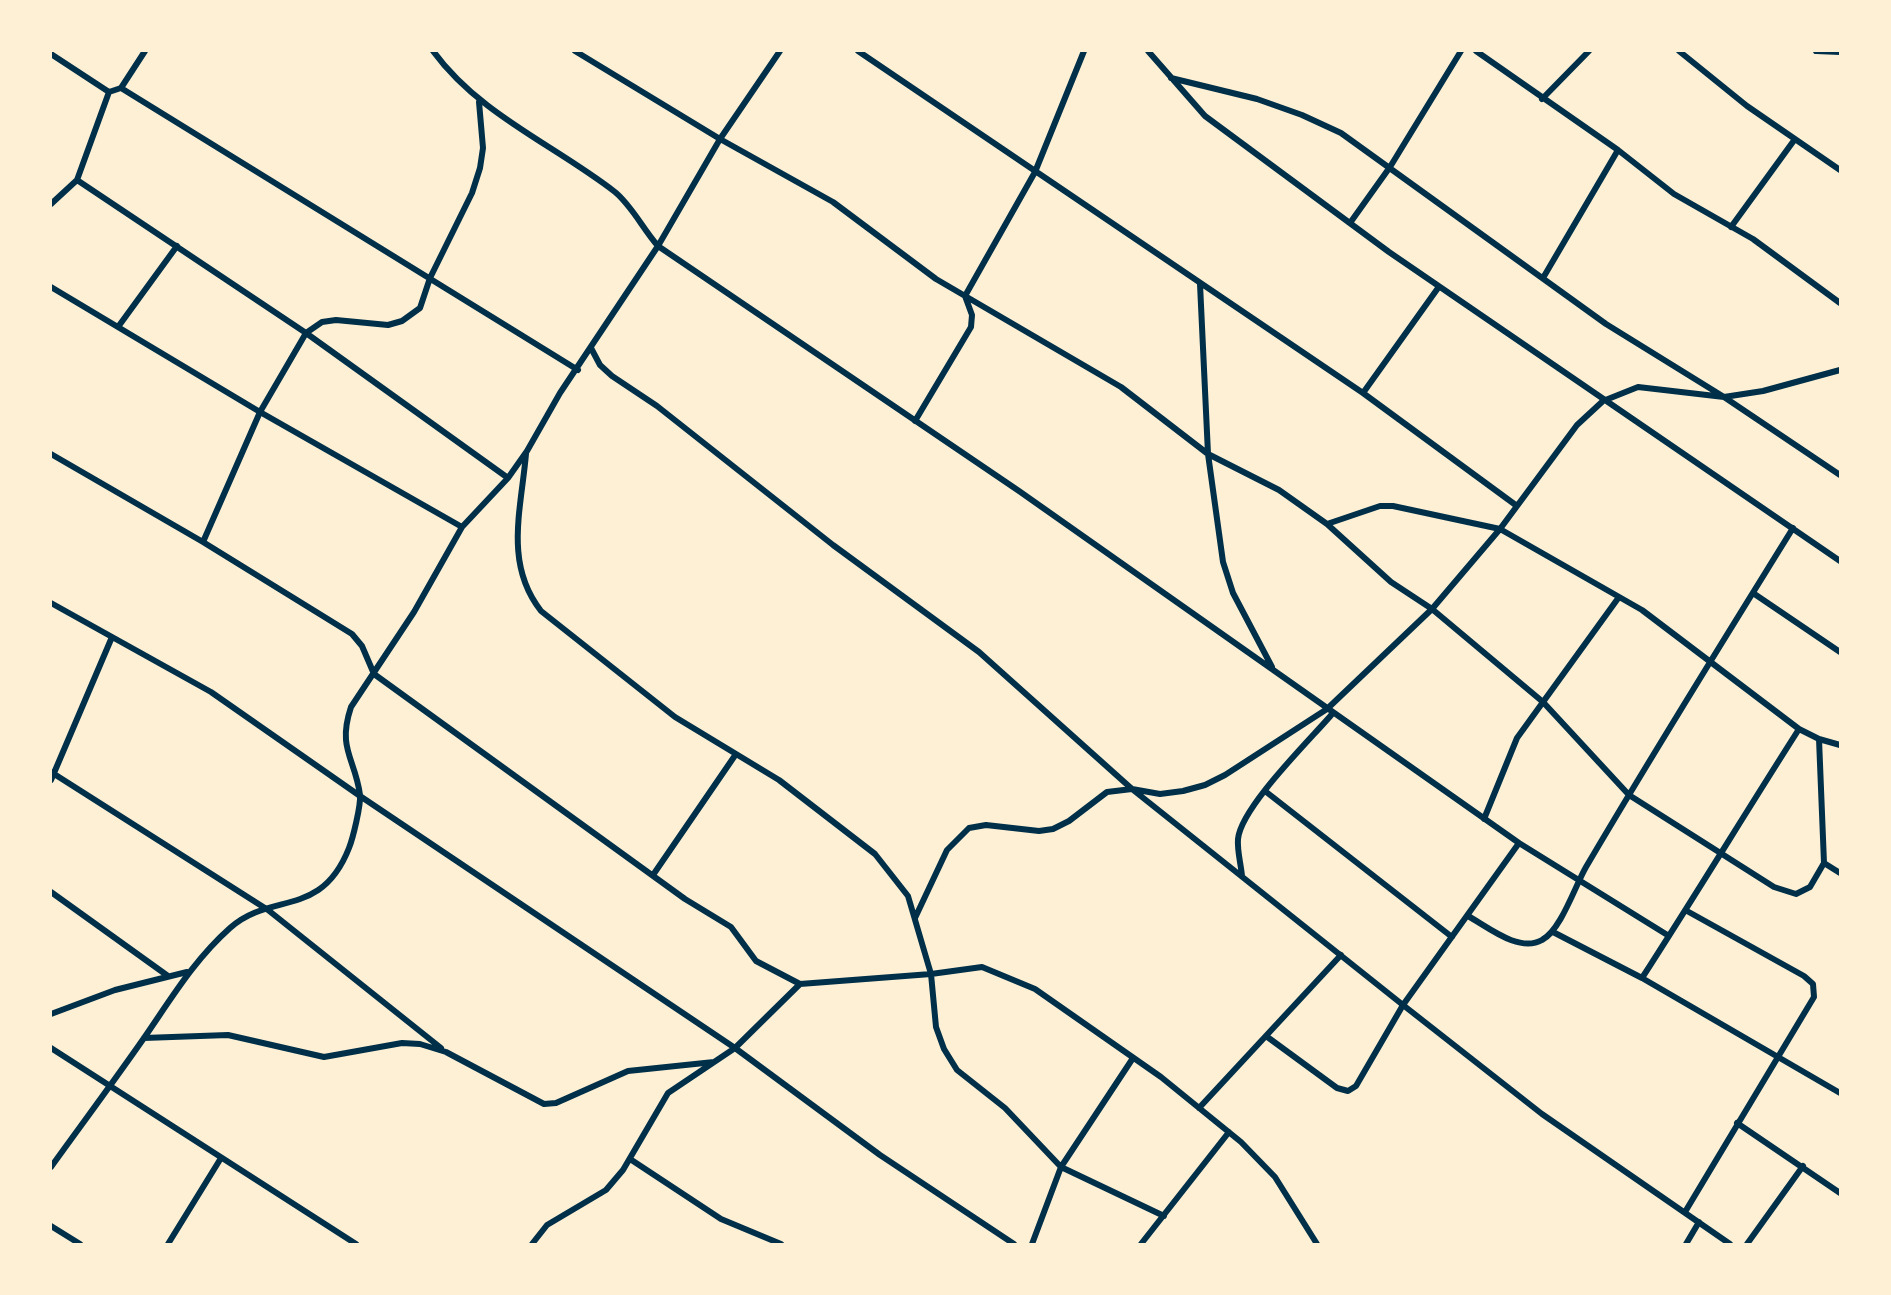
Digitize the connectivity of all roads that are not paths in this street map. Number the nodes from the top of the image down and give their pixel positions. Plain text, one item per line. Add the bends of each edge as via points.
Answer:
1 (145, 51) edge
2 (433, 51) edge
3 (575, 51) edge
4 (780, 51) edge
5 (858, 51) edge
6 (1084, 51) edge
7 (1148, 51) edge
8 (1461, 51) edge
9 (1476, 51) edge
10 (1589, 51) edge
11 (1679, 51) edge
12 (1816, 51) edge
13 (1840, 52) edge
14 (51, 54) edge
15 (1172, 78) junction
16 (121, 88) junction
17 (109, 92) junction
18 (1542, 99) junction
19 (479, 102) junction
20 (720, 139) junction
21 (1795, 139) junction
22 (1618, 150) junction
23 (1390, 167) junction
24 (1840, 170) edge
25 (1035, 172) junction
26 (77, 180) junction
27 (51, 204) edge
28 (1350, 223) junction
29 (1731, 227) junction
30 (177, 246) junction
31 (658, 246) junction
32 (430, 278) junction
33 (1543, 278) junction
34 (1200, 284) junction
35 (51, 287) edge
36 (1438, 288) junction
37 (965, 296) junction
38 (1840, 303) edge
39 (118, 327) junction
40 (306, 333) junction
41 (591, 348) junction
42 (578, 370) junction
43 (1840, 370) edge
44 (1363, 393) junction
45 (1724, 397) junction
46 (1603, 401) junction
47 (260, 412) junction
48 (915, 421) junction
49 (527, 452) junction
50 (51, 454) edge
51 (1208, 454) junction
52 (1840, 475) edge
53 (508, 478) junction
54 (1517, 506) junction
55 (1327, 524) junction
56 (462, 527) junction
57 (1793, 528) junction
58 (1500, 529) junction
59 (203, 542) junction
60 (1840, 561) edge
61 (1752, 593) junction
62 (1619, 597) junction
63 (51, 603) edge
64 (1432, 609) junction
65 (112, 637) junction
66 (1840, 652) edge
67 (1710, 660) junction
68 (1274, 670) junction
69 (374, 674) junction
70 (1543, 702) junction
71 (1330, 711) junction
72 (1799, 729) junction
73 (1819, 740) junction
74 (1840, 745) edge
75 (736, 754) junction
76 (52, 776) edge
77 (1132, 789) junction
78 (1265, 791) junction
79 (1629, 795) junction
80 (360, 796) junction
81 (1484, 819) junction
82 (1519, 843) junction
83 (1719, 854) junction
84 (1824, 863) junction
85 (1840, 873) edge
86 (653, 875) junction
87 (1242, 876) junction
88 (1579, 880) junction
89 (51, 892) edge
90 (268, 910) junction
91 (1687, 911) junction
92 (1468, 916) junction
93 (915, 918) junction
94 (1552, 932) junction
95 (1669, 936) junction
96 (1452, 937) junction
97 (1341, 955) junction
98 (188, 972) junction
99 (931, 974) junction
100 (168, 976) junction
101 (1642, 978) junction
102 (800, 984) junction
103 (1403, 1005) junction
104 (51, 1014) edge
105 (1266, 1036) junction
106 (144, 1038) junction
107 (51, 1048) edge
108 (735, 1048) junction
109 (446, 1052) junction
110 (1776, 1056) junction
111 (1133, 1058) junction
112 (714, 1062) junction
113 (108, 1086) junction
114 (1840, 1093) edge
115 (1199, 1107) junction
116 (1737, 1123) junction
117 (1229, 1132) junction
118 (221, 1158) junction
119 (630, 1159) junction
120 (51, 1167) edge
121 (1061, 1167) junction
122 (1803, 1167) junction
123 (1840, 1193) edge
124 (1684, 1212) junction
125 (1164, 1216) junction
126 (1699, 1222) junction
127 (51, 1226) edge
128 (80, 1244) edge
129 (168, 1244) edge
130 (356, 1244) edge
131 (532, 1244) edge
132 (781, 1244) edge
133 (1014, 1244) edge
134 (1032, 1244) edge
135 (1141, 1244) edge
136 (1317, 1244) edge
137 (1686, 1244) edge
138 (1730, 1244) edge
139 (1747, 1244) edge

1 - 16 street
2 - 19 street
3 - 20 street
4 - 20 street
5 - 25 street
6 - 25 street
7 - 15 street
8 - 23 street
9 - 18 street
10 - 18 street
11 - 21 street
12 - 13 street
14 - 17 street
15 - 23 street via 1257,99 1302,115 1341,133
15 - 28 street via 1205,116
16 - 17 street
16 - 32 street
17 - 26 street
18 - 22 street
19 - 31 street via 616,193
19 - 32 street via 483,148 480,168 472,194
20 - 31 street
20 - 37 street via 833,202
21 - 24 street
21 - 29 street
22 - 29 street via 1674,194
22 - 33 street
23 - 28 street
23 - 33 street
25 - 34 street
25 - 37 street
26 - 27 street
26 - 30 street
28 - 36 street
29 - 38 street via 1754,239
30 - 39 street
30 - 40 street
31 - 41 street
31 - 48 street
32 - 40 street via 420,308 402,321 388,325 336,320 322,322
32 - 42 street
33 - 45 street via 1606,324
34 - 44 street
34 - 51 street
35 - 39 street
36 - 44 street
36 - 46 street
37 - 48 street via 972,315 971,327
37 - 51 street via 1121,387
39 - 47 street
40 - 47 street
40 - 53 street
41 - 42 street
41 - 77 street via 612,376 657,406 833,545 979,652
42 - 49 street
43 - 45 street via 1763,392
44 - 54 street
45 - 46 street via 1638,387
45 - 52 street
46 - 54 street via 1577,425
46 - 57 street
47 - 56 street
47 - 59 street
48 - 68 street
49 - 53 street
49 - 75 street via 516,553 529,595 541,611 675,717
50 - 59 street
51 - 55 street via 1279,490
51 - 68 street via 1223,562 1233,592
53 - 56 street
54 - 58 street
55 - 58 street via 1380,506 1393,506
55 - 64 street via 1390,582
56 - 69 street
57 - 60 street
57 - 61 street
58 - 62 street
58 - 64 street
59 - 69 street via 352,634
61 - 66 street
61 - 67 street
62 - 67 street
62 - 70 street
63 - 65 street
64 - 70 street
64 - 71 street
65 - 76 street
65 - 80 street via 211,692
67 - 72 street
67 - 79 street
68 - 71 street
69 - 80 street via 351,707 345,725 345,746
69 - 86 street
70 - 79 street
70 - 81 street via 1517,738
71 - 77 street via 1205,785 1160,794
71 - 78 street
71 - 81 street
72 - 73 street
72 - 83 street
73 - 74 street
73 - 84 street
75 - 86 street
75 - 93 street via 779,780 875,854 908,896
76 - 90 street
77 - 87 street
77 - 93 street via 1107,792 1053,829 986,825 969,828 947,850
78 - 87 street via 1242,823 1238,839
78 - 96 street
79 - 83 street
79 - 88 street
80 - 90 street via 349,848 335,875 321,890
80 - 108 street
81 - 82 street
82 - 88 street
82 - 92 street
83 - 84 street via 1774,887 1796,894 1810,887
83 - 91 street
84 - 85 street
86 - 102 street via 731,927 756,961
87 - 97 street
88 - 94 street
88 - 95 street
89 - 100 street
90 - 98 street via 238,921
90 - 109 street
91 - 95 street
91 - 110 street via 1813,984 1814,997
92 - 94 street via 1518,943 1541,941
92 - 96 street
93 - 99 street
94 - 101 street
95 - 101 street
96 - 103 street
97 - 103 street
97 - 105 street
98 - 100 street
98 - 106 street
99 - 102 street
99 - 111 street via 982,967 993,970 1035,989
99 - 121 street via 936,1027 957,1070 1005,1108
100 - 104 street via 115,990
101 - 110 street
102 - 108 street
103 - 105 street via 1356,1086 1348,1091 1337,1088
103 - 124 street via 1542,1114
105 - 115 street
106 - 109 street via 228,1035 324,1057 402,1043
106 - 113 street
107 - 113 street
108 - 112 street
108 - 133 street via 880,1155
109 - 112 street via 544,1104 556,1103 628,1071
110 - 114 street
110 - 116 street
111 - 115 street
111 - 121 street
112 - 119 street via 668,1093
113 - 118 street
113 - 120 street
115 - 117 street
116 - 122 street
116 - 124 street
117 - 125 street
117 - 136 street via 1275,1177
118 - 129 street
118 - 130 street
119 - 131 street via 606,1190 547,1225
119 - 132 street via 721,1219
121 - 125 street
121 - 134 street
122 - 123 street
122 - 139 street
124 - 126 street
125 - 135 street
126 - 137 street
126 - 138 street
127 - 128 street

